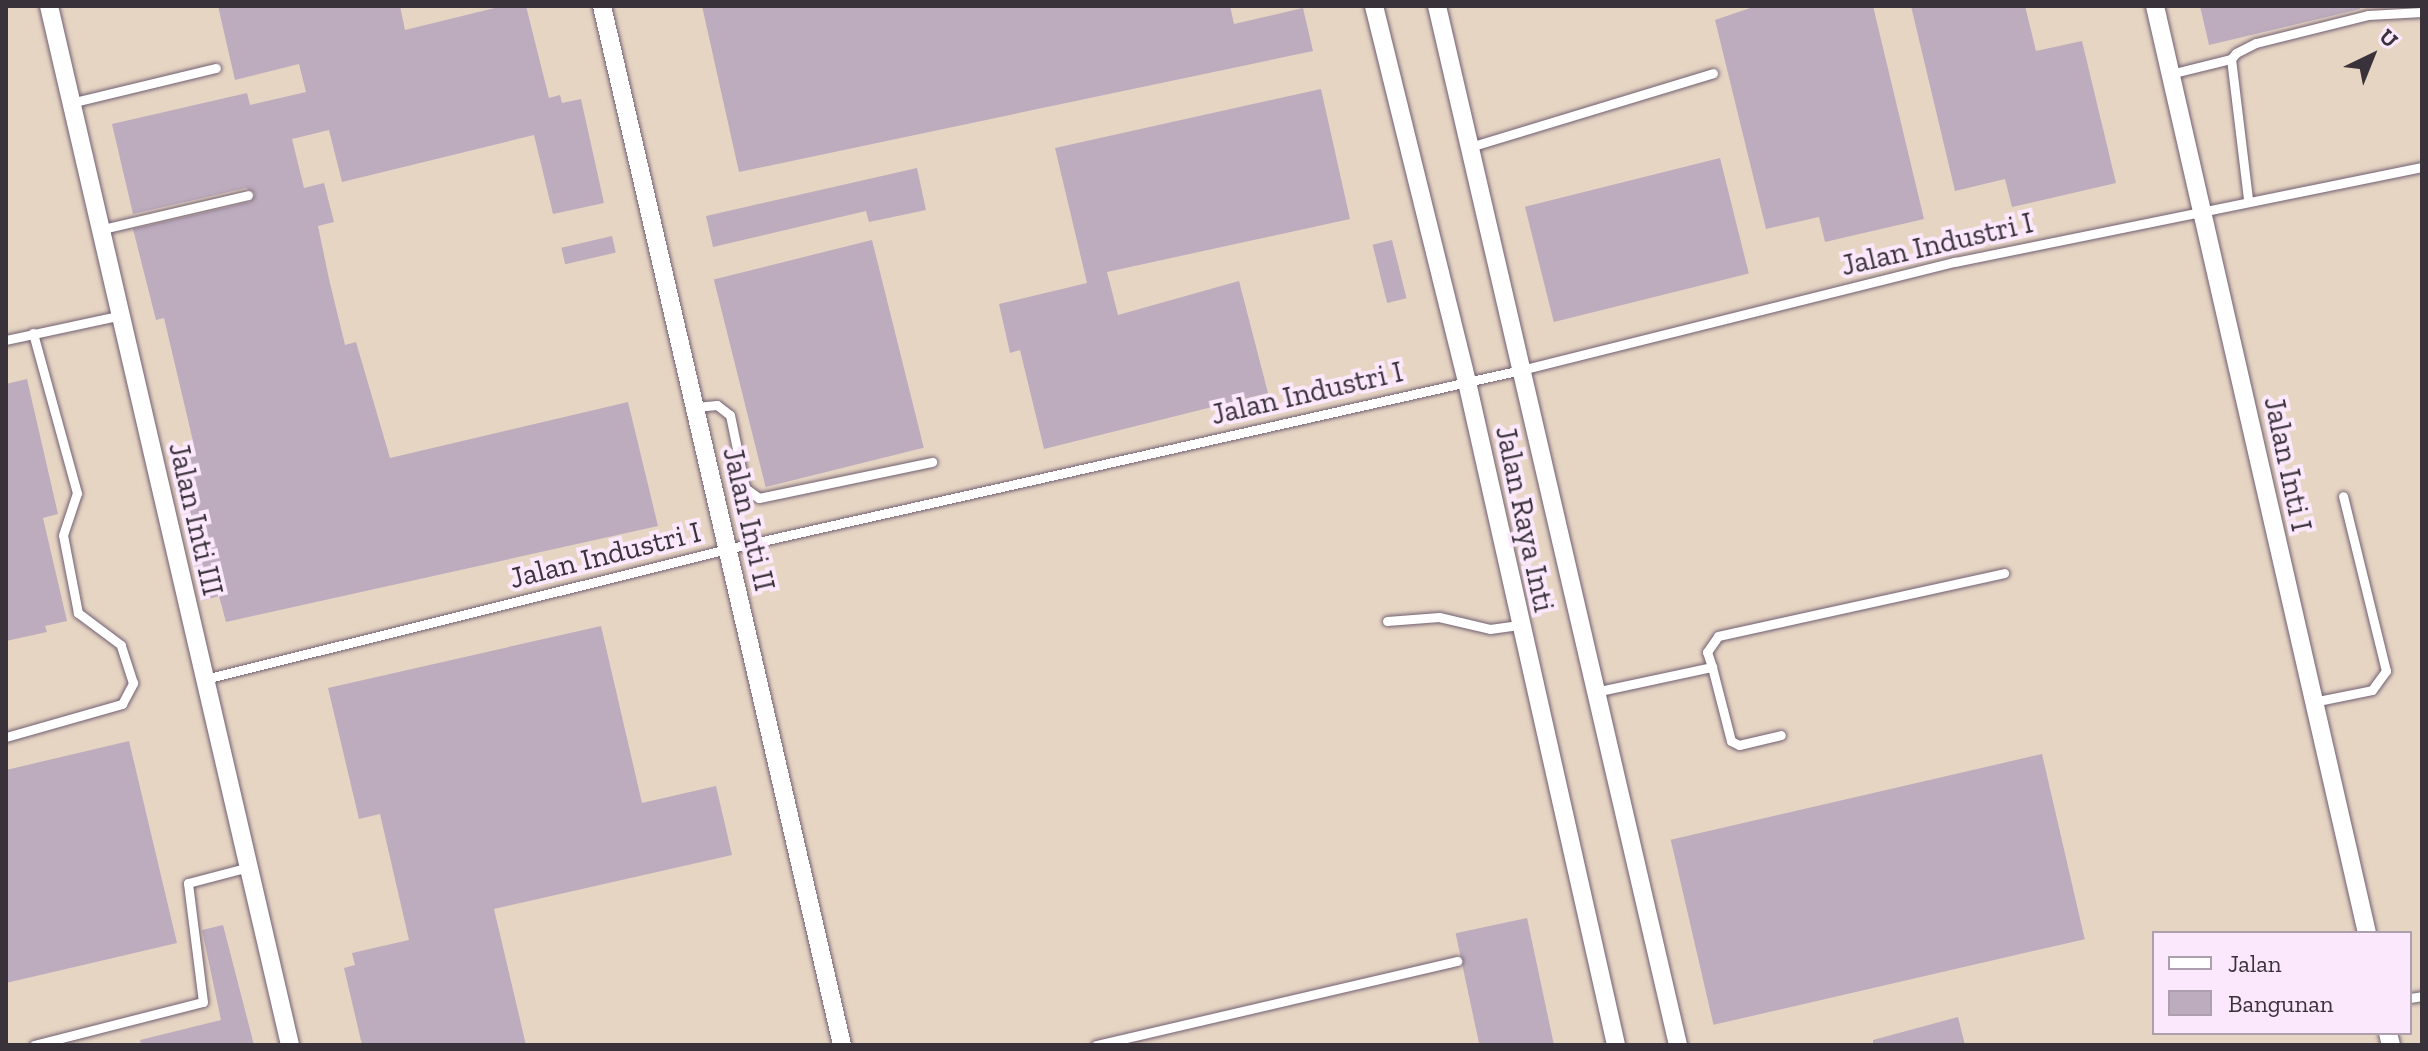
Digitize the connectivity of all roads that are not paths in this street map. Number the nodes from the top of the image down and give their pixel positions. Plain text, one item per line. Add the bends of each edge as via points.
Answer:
1 (49, 6) edge
2 (602, 6) edge
3 (1374, 6) edge
4 (1437, 6) edge
5 (2155, 6) edge
6 (2422, 12) edge
7 (2231, 59) junction
8 (216, 68) dead end
9 (1713, 73) dead end
10 (2170, 74) junction
11 (70, 103) junction
12 (1470, 147) junction
13 (2422, 167) edge
14 (248, 195) dead end
15 (2248, 199) junction
16 (2202, 211) junction
17 (98, 230) junction
18 (118, 316) junction
19 (33, 333) junction
20 (6, 340) edge
21 (1525, 369) junction
22 (1467, 382) junction
23 (693, 407) junction
24 (932, 462) dead end
25 (2343, 496) dead end
26 (727, 549) junction
27 (2004, 573) dead end
28 (1387, 621) dead end
29 (1519, 625) junction
30 (1712, 667) junction
31 (205, 679) junction
32 (1595, 692) junction
33 (2313, 702) junction
34 (1781, 735) dead end
35 (6, 737) edge
36 (249, 867) junction
37 (2367, 931) edge
38 (1457, 961) dead end
39 (34, 1045) edge
40 (290, 1045) edge
41 (842, 1045) edge
42 (1096, 1045) edge
43 (1616, 1045) edge
44 (1678, 1045) edge

1 - 11 street, Jalan Inti III
2 - 23 street, Jalan Inti II
3 - 22 street, Jalan Raya Inti
4 - 12 street, Jalan Raya Inti
5 - 10 street, Jalan Inti I
6 - 7 lane via 2368,15 2244,47
7 - 10 lane
7 - 15 lane
8 - 11 lane
9 - 12 lane
10 - 16 street, Jalan Inti I
11 - 17 street, Jalan Inti III
12 - 21 street, Jalan Raya Inti
13 - 15 lane, Jalan Industri I
14 - 17 lane
15 - 16 lane, Jalan Industri I
16 - 21 lane, Jalan Industri I via 1955,262
16 - 33 street, Jalan Inti I
17 - 18 street, Jalan Inti III
18 - 19 lane
18 - 31 street, Jalan Inti III
19 - 20 lane
19 - 35 lane via 77,493 63,535 78,613 121,645 133,683 122,704
21 - 22 lane, Jalan Industri I
21 - 32 street, Jalan Raya Inti
22 - 26 lane, Jalan Industri I
22 - 29 street, Jalan Raya Inti
23 - 24 lane via 717,405 730,415 745,488 759,498
23 - 26 street, Jalan Inti II
25 - 33 lane via 2386,671 2372,690
26 - 31 lane, Jalan Industri I
26 - 41 street, Jalan Inti II
27 - 30 lane via 1718,636 1707,652
28 - 29 lane via 1439,617 1490,629
29 - 43 street, Jalan Raya Inti
30 - 32 lane
30 - 34 lane via 1731,741 1739,745
31 - 36 street, Jalan Inti III
32 - 44 street, Jalan Raya Inti via 1640,863
33 - 37 street, Jalan Inti I
36 - 39 lane via 188,883 203,1002
36 - 40 street, Jalan Inti III
38 - 42 lane

